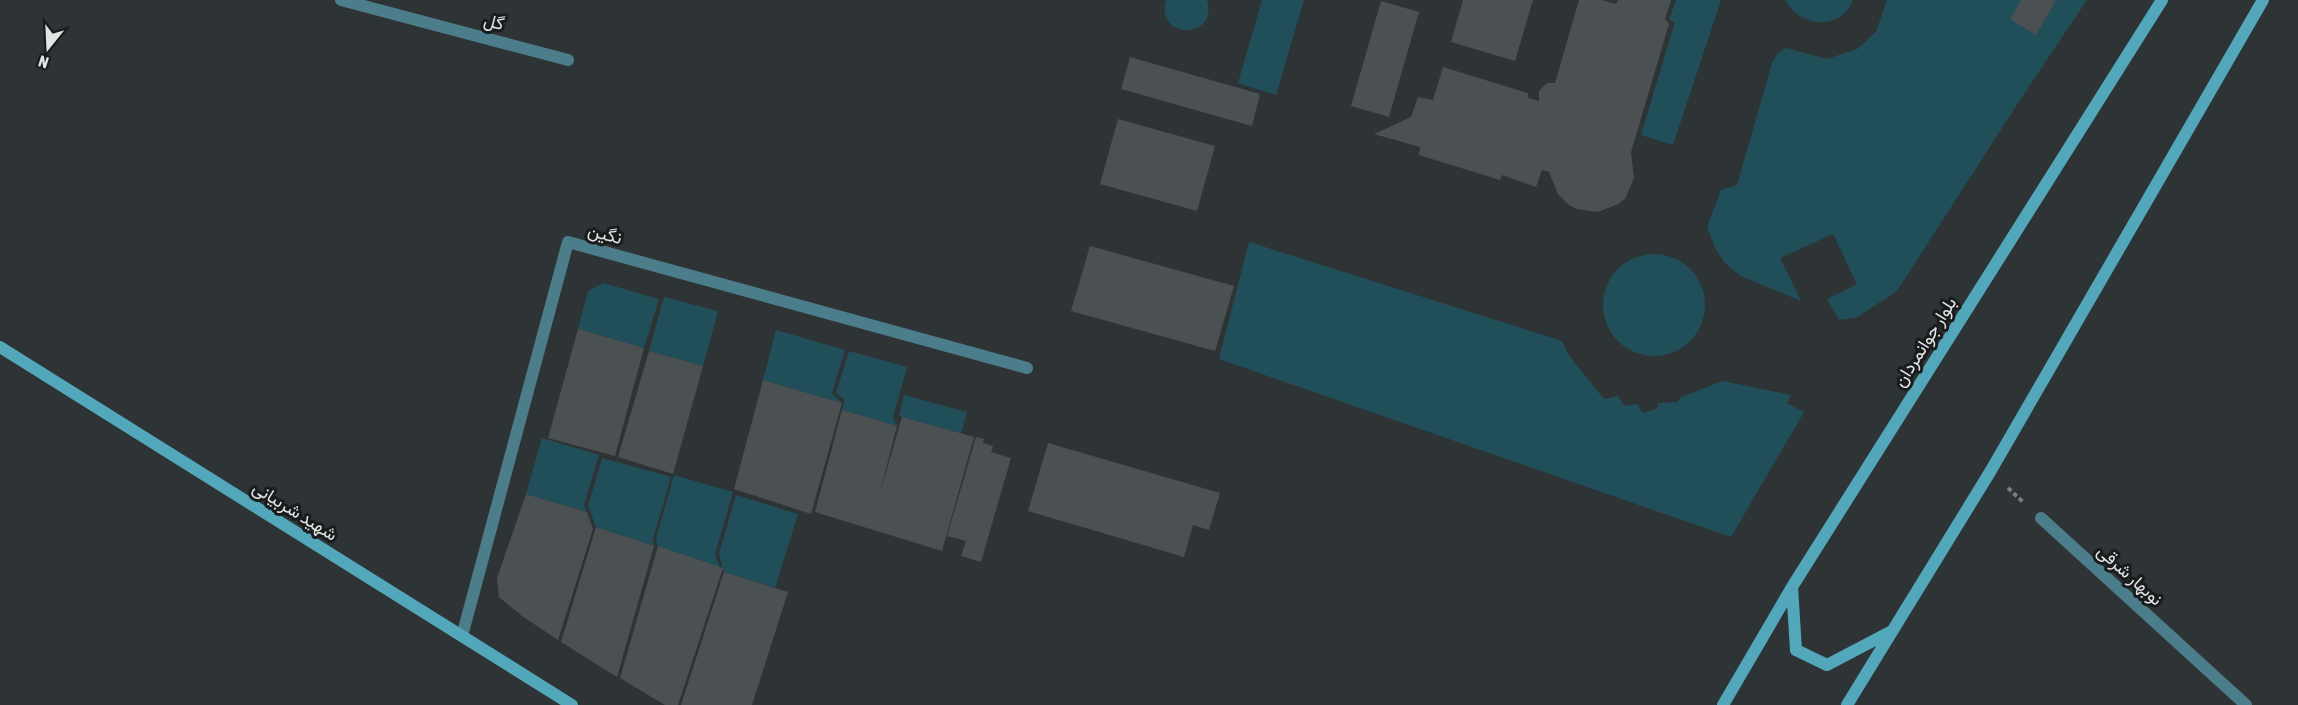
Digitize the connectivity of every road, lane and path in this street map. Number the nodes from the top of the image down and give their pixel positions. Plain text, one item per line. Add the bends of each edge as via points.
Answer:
1 (341, 0) edge
2 (2162, 0) edge
3 (2263, 0) edge
4 (568, 60) dead end
5 (0, 347) edge
6 (1027, 368) dead end
7 (1990, 472) junction
8 (2041, 518) joint
9 (1792, 587) junction
10 (1892, 631) junction
11 (462, 636) junction
12 (572, 705) edge
13 (1723, 705) edge
14 (1847, 705) edge
15 (2246, 705) edge

1 - 4 street, گل
2 - 9 main road, بلوار جوانمردان
3 - 7 main road
5 - 11 main road, شهید شربیانی
6 - 11 street, نگین via 568,242
7 - 8 path
7 - 10 main road
8 - 15 street, نوبهار شرقی
9 - 10 main road via 1796,650 1827,665
9 - 13 main road, بلوار جوانمردان
10 - 14 main road
11 - 12 main road, شهید شربیانی

